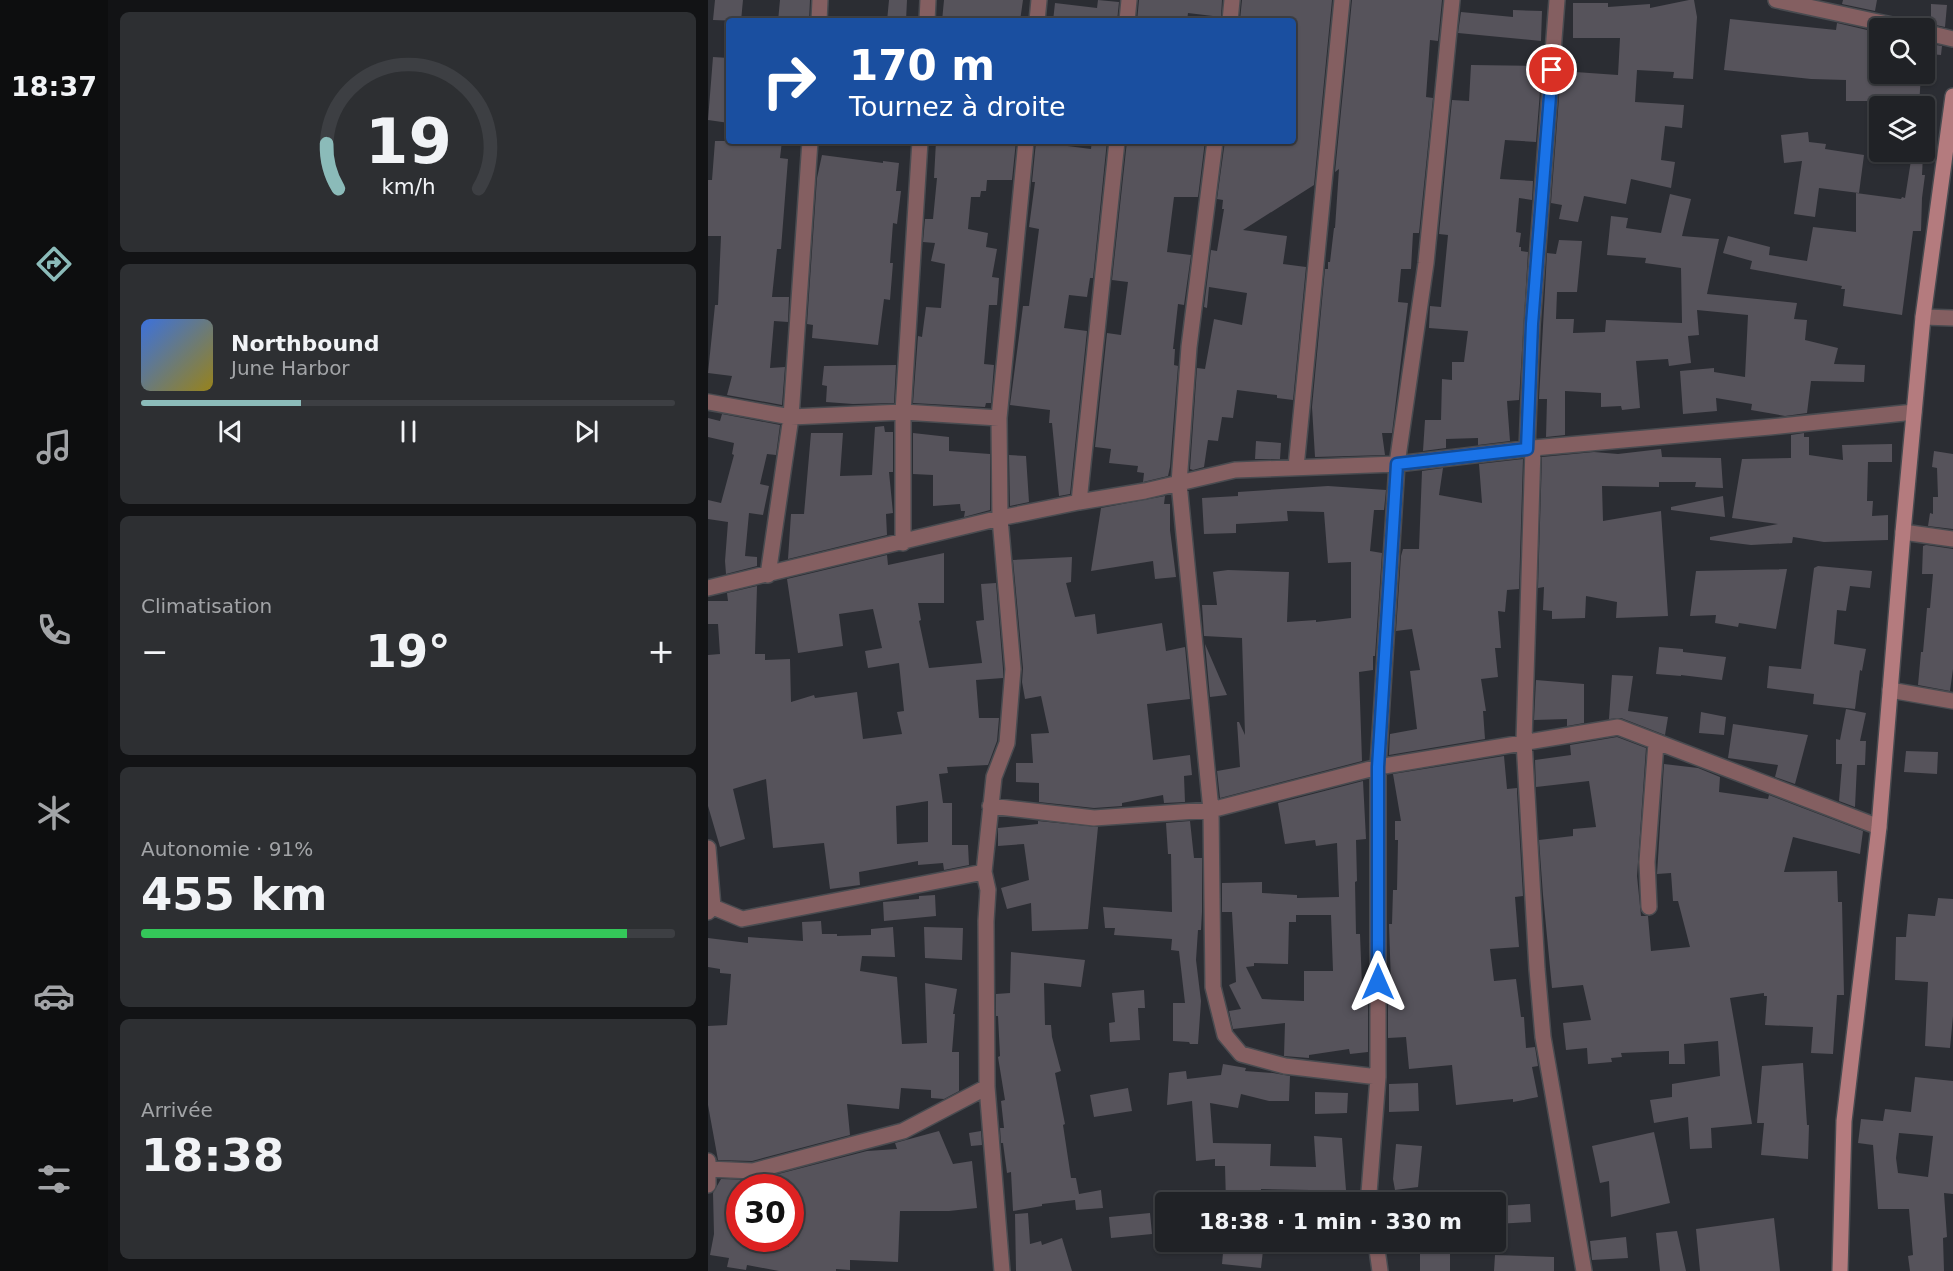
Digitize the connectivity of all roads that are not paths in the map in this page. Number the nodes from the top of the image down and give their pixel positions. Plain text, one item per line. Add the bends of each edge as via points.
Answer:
1 (820, 0) edge
2 (928, 0) edge
3 (1039, 0) edge
4 (1128, 0) edge
5 (1232, 0) edge
6 (1342, 0) edge
7 (1452, 0) edge
8 (1557, 0) edge
9 (1776, 0) edge
10 (819, 18) edge
11 (927, 18) edge
12 (1037, 18) edge
13 (1127, 18) edge
14 (1230, 18) edge
15 (1869, 20) edge
16 (1935, 35) edge
17 (1953, 39) edge
18 (1953, 96) edge
19 (810, 144) edge
20 (920, 144) edge
21 (1026, 144) edge
22 (1117, 144) edge
23 (1215, 144) edge
24 (1923, 317) junction
25 (1953, 318) edge
26 (708, 402) edge
27 (903, 412) junction
28 (1914, 412) junction
29 (791, 417) junction
30 (999, 418) junction
31 (1530, 448) junction
32 (1397, 464) junction
33 (1296, 467) junction
34 (1179, 483) junction
35 (1079, 502) junction
36 (1000, 518) junction
37 (1903, 532) junction
38 (1953, 539) edge
39 (903, 543) junction
40 (768, 575) junction
41 (708, 588) edge
42 (1890, 690) junction
43 (1953, 701) edge
44 (1524, 741) junction
45 (1656, 743) junction
46 (1378, 767) junction
47 (990, 806) junction
48 (1211, 810) junction
49 (1879, 827) junction
50 (708, 848) edge
51 (984, 872) junction
52 (1649, 907) dead end
53 (710, 909) edge
54 (1378, 1077) junction
55 (987, 1087) junction
56 (708, 1166) edge
57 (708, 1185) edge
58 (1369, 1192) edge
59 (1377, 1252) edge
60 (1002, 1271) edge
61 (1380, 1271) edge
62 (1584, 1271) edge
63 (1840, 1271) edge

1 - 10 street
2 - 11 street
3 - 12 street
4 - 13 street
5 - 14 street
6 - 33 street
7 - 32 street via 1426,263
8 - 31 street via 1532,324
9 - 15 street
16 - 17 street
18 - 24 main road
19 - 29 street
20 - 27 street
21 - 30 street
22 - 35 street
23 - 34 street via 1189,347
24 - 25 street
24 - 28 main road
26 - 29 street
27 - 29 street
27 - 30 street
27 - 39 street
28 - 31 street
28 - 37 main road
29 - 40 street
30 - 36 street
31 - 32 street
31 - 44 street
32 - 33 street
32 - 46 street
33 - 34 street via 1235,470
34 - 35 street
34 - 48 street
35 - 36 street
36 - 39 street
36 - 47 street via 1013,669 1007,743 994,777
37 - 38 street
37 - 42 main road
39 - 40 street
40 - 41 street
42 - 43 street
42 - 49 main road
44 - 45 street via 1618,727
44 - 46 street
44 - 62 street via 1543,1037
45 - 49 street
45 - 52 street via 1647,862
46 - 48 street
46 - 54 street
47 - 48 street via 1094,818
47 - 51 street
48 - 54 street via 1213,987 1225,1035 1241,1054 1285,1066
49 - 63 main road via 1844,1121
50 - 53 street
51 - 53 street via 742,919
51 - 55 street via 988,890
54 - 58 street
55 - 56 street via 903,1131 753,1171
55 - 60 street
56 - 57 street
59 - 61 street

